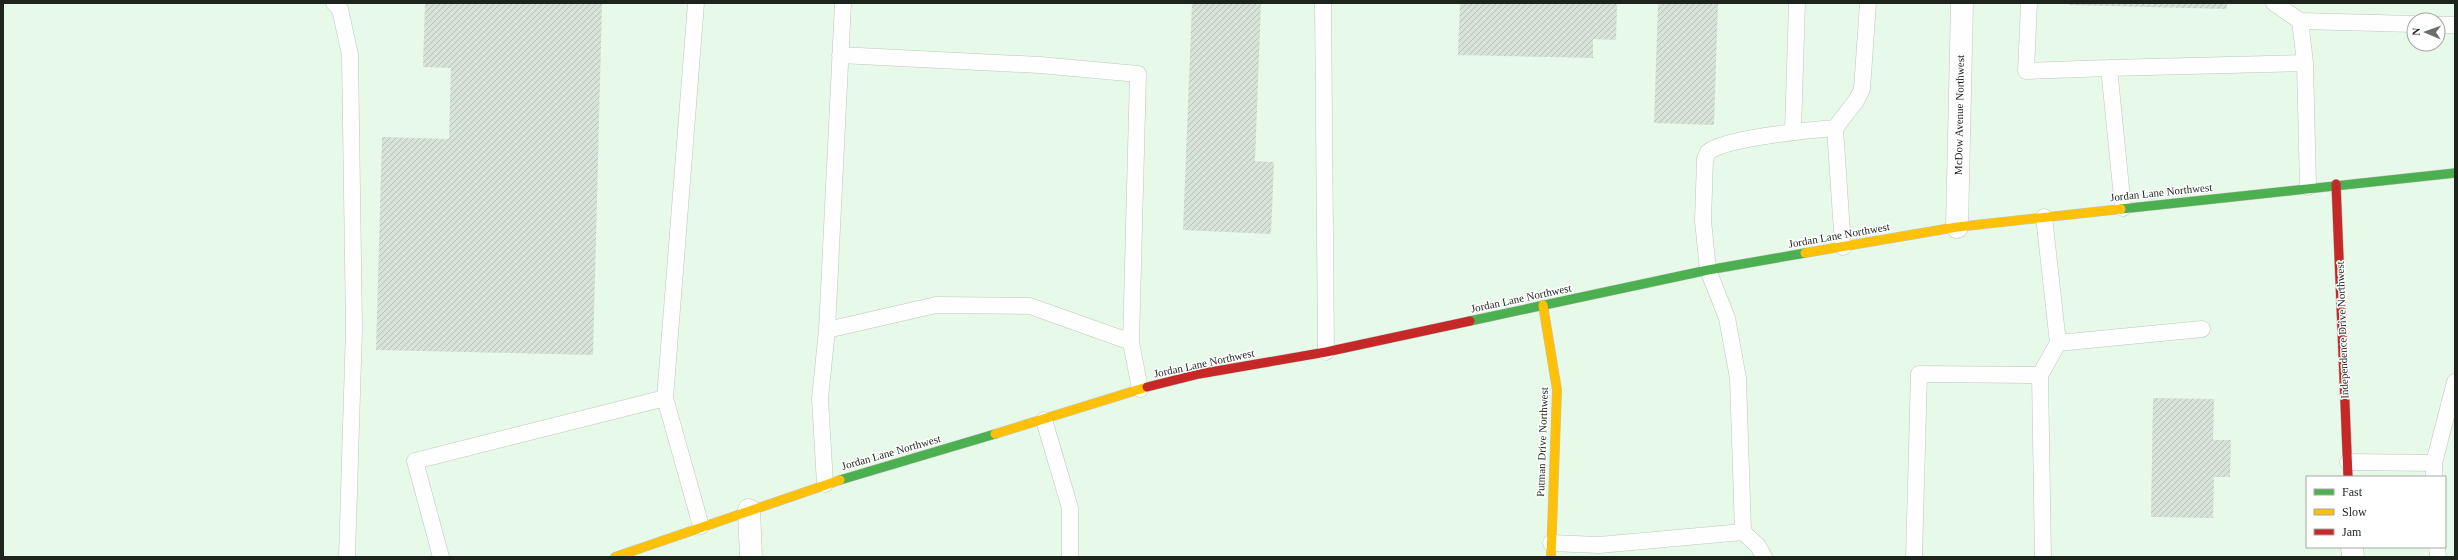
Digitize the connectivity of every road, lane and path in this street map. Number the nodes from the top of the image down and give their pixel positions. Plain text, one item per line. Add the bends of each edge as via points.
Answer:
1 (334, 3) edge
2 (696, 3) edge
3 (843, 3) edge
4 (1323, 3) edge
5 (1797, 3) edge
6 (1868, 3) edge
7 (1962, 3) edge
8 (2029, 3) edge
9 (2274, 3) edge
10 (2300, 21) junction
11 (2406, 24) edge
12 (840, 55) junction
13 (2305, 63) junction
14 (2109, 68) junction
15 (1835, 128) junction
16 (1793, 131) junction
17 (2455, 173) edge
18 (2336, 184) junction
19 (2308, 187) junction
20 (2123, 208) junction
21 (2044, 217) junction
22 (1957, 227) junction
23 (1843, 247) junction
24 (1708, 270) junction
25 (1543, 305) junction
26 (2202, 329) dead end
27 (827, 330) junction
28 (1131, 342) junction
29 (2058, 343) junction
30 (1326, 352) junction
31 (2040, 375) junction
32 (2455, 382) edge
33 (1140, 389) junction
34 (665, 398) junction
35 (1044, 420) junction
36 (2348, 470) edge
37 (2434, 470) edge
38 (825, 484) junction
39 (749, 510) junction
40 (701, 526) junction
41 (1743, 532) junction
42 (1551, 550) edge
43 (347, 557) edge
44 (441, 557) edge
45 (615, 557) edge
46 (751, 557) edge
47 (1070, 557) edge
48 (1764, 557) edge
49 (1914, 557) edge
50 (2043, 557) edge

1 - 43 lane via 340,9 350,55 354,328
2 - 34 lane
3 - 12 lane
4 - 30 lane
5 - 16 lane
6 - 15 lane via 1862,89
7 - 22 street, McDow Avenue Northwest
8 - 14 lane via 2026,71
9 - 10 lane
10 - 11 lane
10 - 13 lane
12 - 27 lane
12 - 28 lane via 1040,65 1138,74
13 - 14 lane
13 - 19 lane
14 - 20 lane
15 - 16 lane
15 - 23 lane
16 - 24 lane via 1720,146 1708,152 1705,159 1703,221
17 - 18 main road, Jordan Lane Northwest
18 - 19 main road, Jordan Lane Northwest
18 - 36 main road, Independence Drive Northwest
19 - 20 main road, Jordan Lane Northwest
20 - 21 main road, Jordan Lane Northwest
21 - 22 main road, Jordan Lane Northwest
21 - 29 lane
22 - 23 main road, Jordan Lane Northwest
23 - 24 main road, Jordan Lane Northwest
24 - 25 main road, Jordan Lane Northwest
24 - 41 lane via 1727,318 1734,347 1738,378
25 - 30 main road, Jordan Lane Northwest
25 - 42 main road, Putman Drive Northwest via 1557,390
26 - 29 lane
27 - 28 lane via 936,305 1030,306
27 - 38 lane via 820,398
28 - 33 lane
29 - 31 lane
30 - 33 main road, Jordan Lane Northwest via 1199,374
31 - 49 lane via 1919,374
31 - 50 lane
32 - 37 lane
33 - 35 main road, Jordan Lane Northwest
34 - 40 lane
34 - 44 lane via 415,461
35 - 38 main road, Jordan Lane Northwest
35 - 47 lane via 1070,508
36 - 37 lane
38 - 39 main road, Jordan Lane Northwest
39 - 40 main road, Jordan Lane Northwest
39 - 46 street
40 - 45 main road, Jordan Lane Northwest
41 - 42 lane
41 - 48 lane via 1758,546

